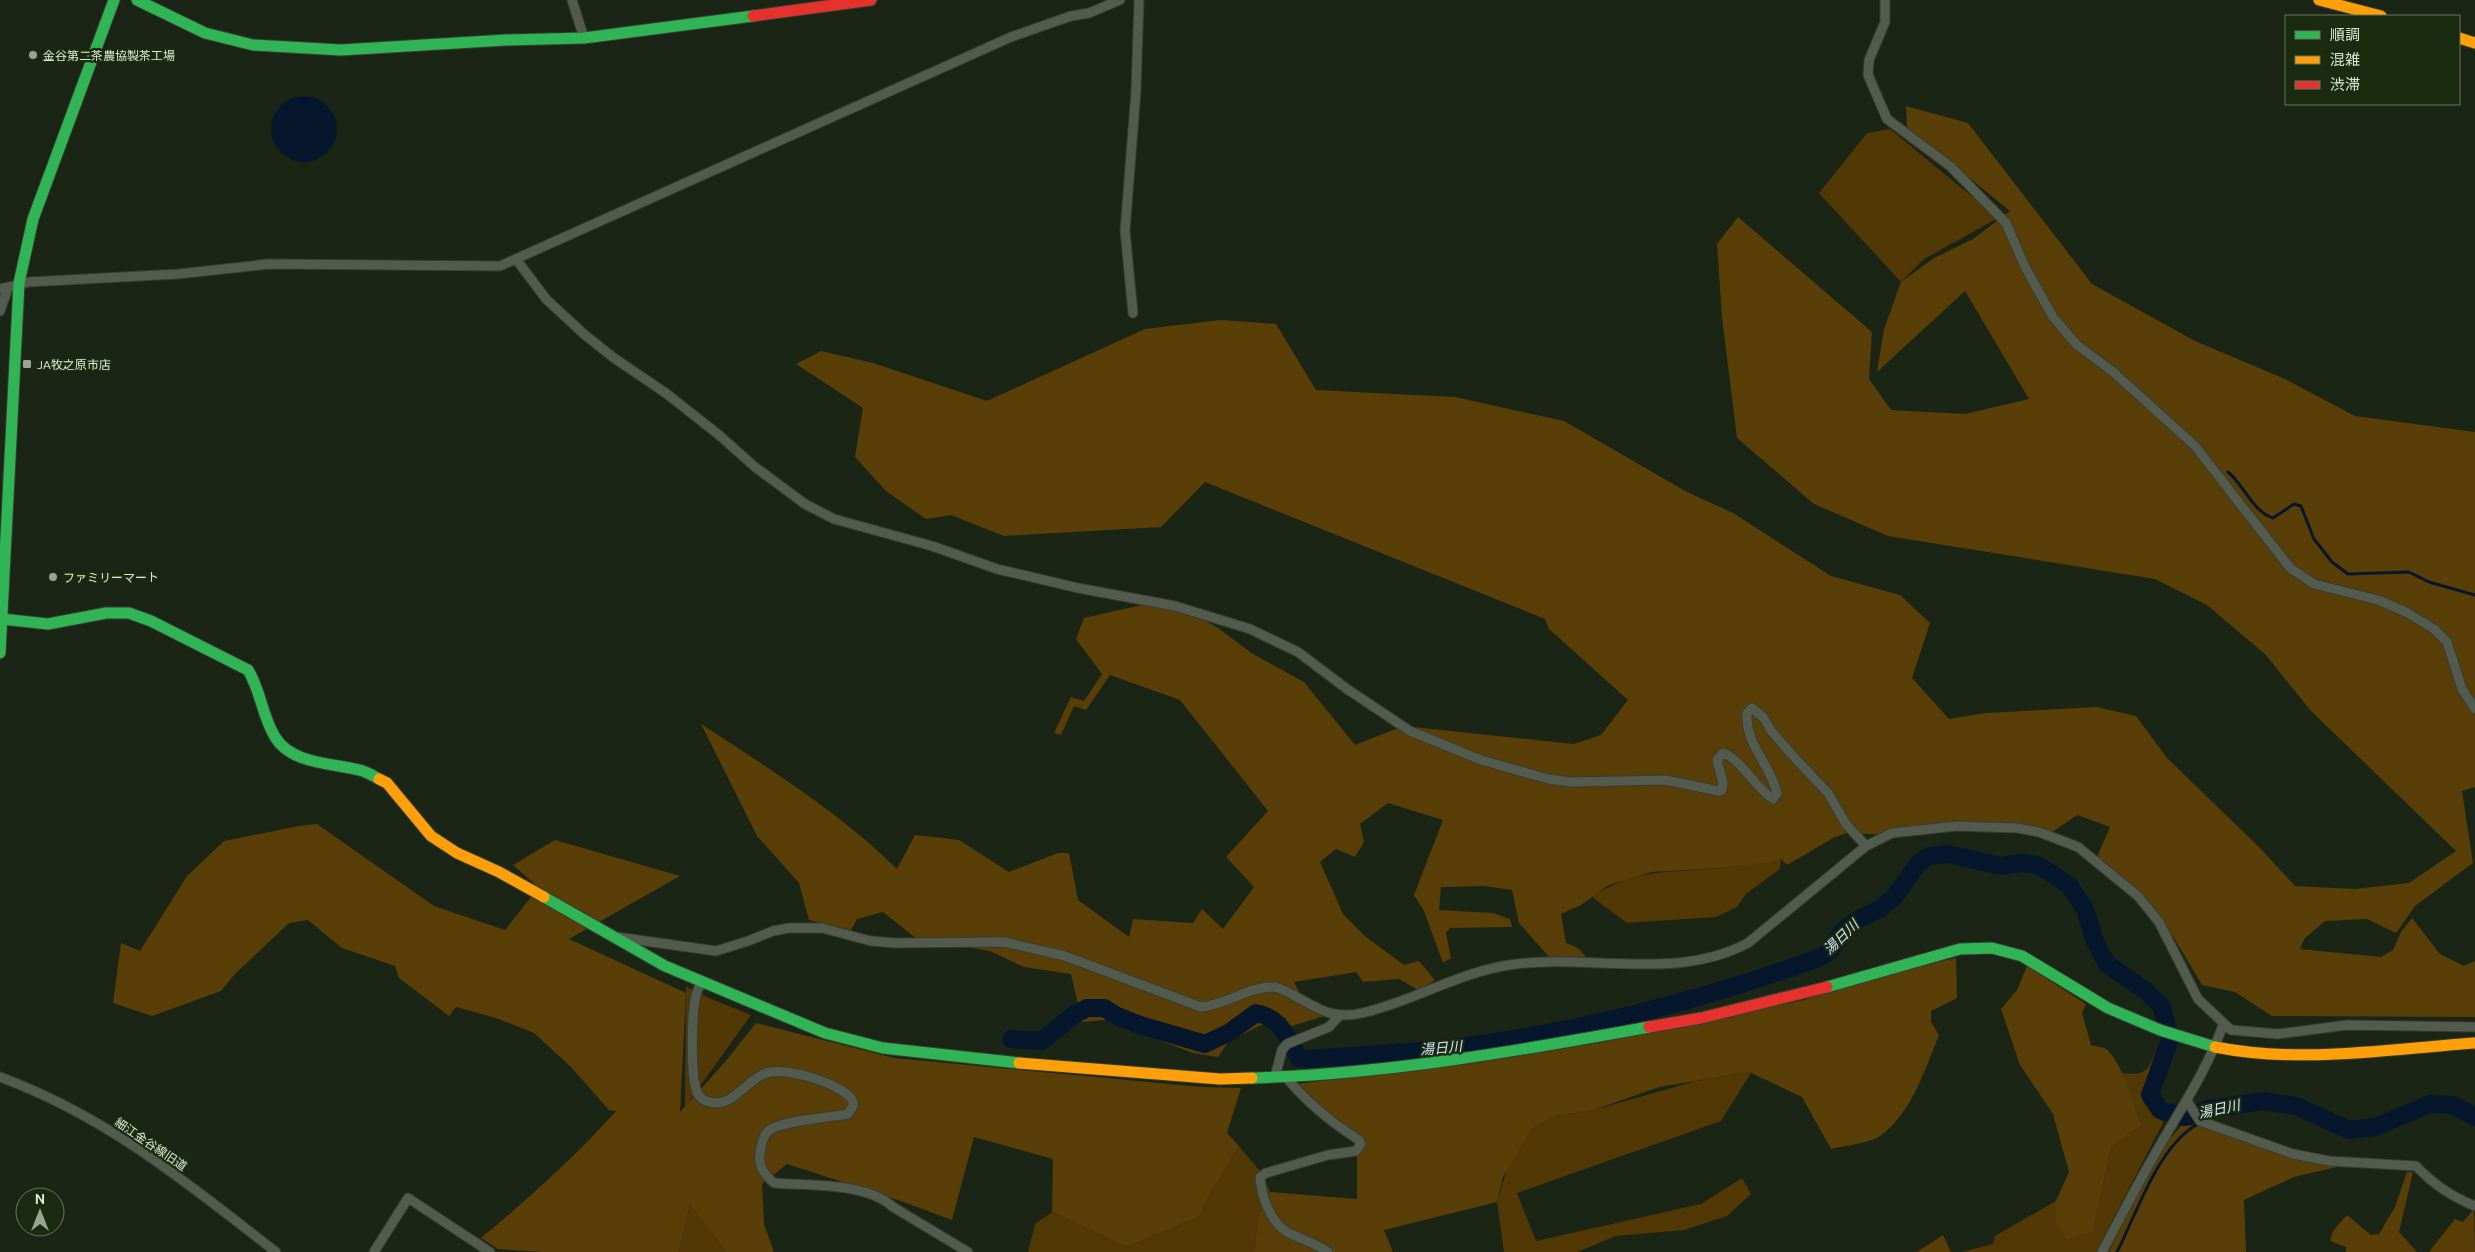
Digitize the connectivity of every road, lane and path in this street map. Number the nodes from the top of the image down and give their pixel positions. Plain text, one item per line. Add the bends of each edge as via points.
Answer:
1 (114, 0) edge
2 (137, 0) edge
3 (572, 0) edge
4 (871, 0) edge
5 (1120, 0) edge
6 (1139, 0) edge
7 (1885, 0) edge
8 (2320, 0) edge
9 (2377, 15) edge
10 (584, 38) junction
11 (2460, 38) edge
12 (2475, 43) edge
13 (516, 258) junction
14 (9, 287) edge
15 (0, 311) edge
16 (1133, 313) dead end
17 (1, 619) edge
18 (0, 653) edge
19 (2475, 709) edge
20 (1866, 846) junction
21 (614, 937) junction
22 (701, 982) junction
23 (1339, 1016) junction
24 (2223, 1025) junction
25 (2475, 1027) edge
26 (2475, 1043) edge
27 (2216, 1047) junction
28 (0, 1077) edge
29 (1280, 1077) junction
30 (2187, 1101) junction
31 (2475, 1206) edge
32 (276, 1252) edge
33 (374, 1252) edge
34 (490, 1252) edge
35 (968, 1252) edge
36 (1328, 1252) edge
37 (2102, 1252) edge

1 - 14 main road
2 - 10 main road via 205,33 253,45 297,50
3 - 10 street
4 - 10 main road
5 - 13 street via 1011,37
6 - 16 street via 1136,91 1125,231
7 - 19 street via 1884,22 1869,60 1868,75 1887,119 1950,166 2006,223 2029,276 2053,317 2077,346 2112,371 2195,446 2290,568 2314,584 2378,600 2434,629 2447,642 2462,689
8 - 9 main road
11 - 12 main road
13 - 14 street via 500,266 269,264 178,274 58,279
13 - 20 street via 546,299 584,335 720,435 755,468 805,504 834,519 997,568 1078,588 1175,606 1250,629 1298,652 1410,731 1481,760 1548,779 1572,782 1665,780 1719,791 1723,783 1716,760 1723,753 1773,799 1777,793 1775,783 1751,742 1746,725 1746,713 1752,708 1763,716 1793,756 1828,792 1846,824
14 - 15 street
14 - 17 main road
17 - 18 main road
17 - 21 main road via 48,624 106,613 129,613 229,659 248,670 281,746 302,758 361,770 386,783 431,836
20 - 23 street via 1748,944 1730,953 1668,963 1509,965 1452,980 1361,1013
20 - 24 street via 1892,833 1956,826 2017,828 2039,832 2078,847 2138,896 2159,922 2198,999
21 - 22 main road via 644,956
21 - 23 street via 716,950 789,928 822,928 895,943 1004,942 1065,956 1202,1007 1215,1006 1259,988 1275,987 1327,1014
22 - 29 main road via 825,1033 883,1048 1174,1076 1220,1079
22 - 35 street via 693,1021 694,1079 699,1096 707,1102 720,1103 766,1073 782,1072 841,1089 853,1101 848,1114 780,1125 768,1131 762,1142 760,1165 767,1176 774,1183 854,1190 883,1198
23 - 29 street via 1330,1027 1287,1044 1282,1050
24 - 25 street via 2231,1030 2278,1034 2347,1025
24 - 27 street
26 - 27 main road via 2314,1055 2250,1053
27 - 29 main road via 2160,1030 2108,1008 2022,956 1992,948 1960,949 1791,997 1701,1018 1541,1048
27 - 30 street
28 - 32 street, 細江金谷線旧道 via 61,1102 147,1153
29 - 36 street via 1361,1144 1356,1151 1328,1155 1260,1177 1270,1212 1285,1231 1318,1244
30 - 31 street via 2200,1121 2293,1154 2329,1161 2416,1166 2446,1192
30 - 37 street
33 - 34 street via 408,1198

